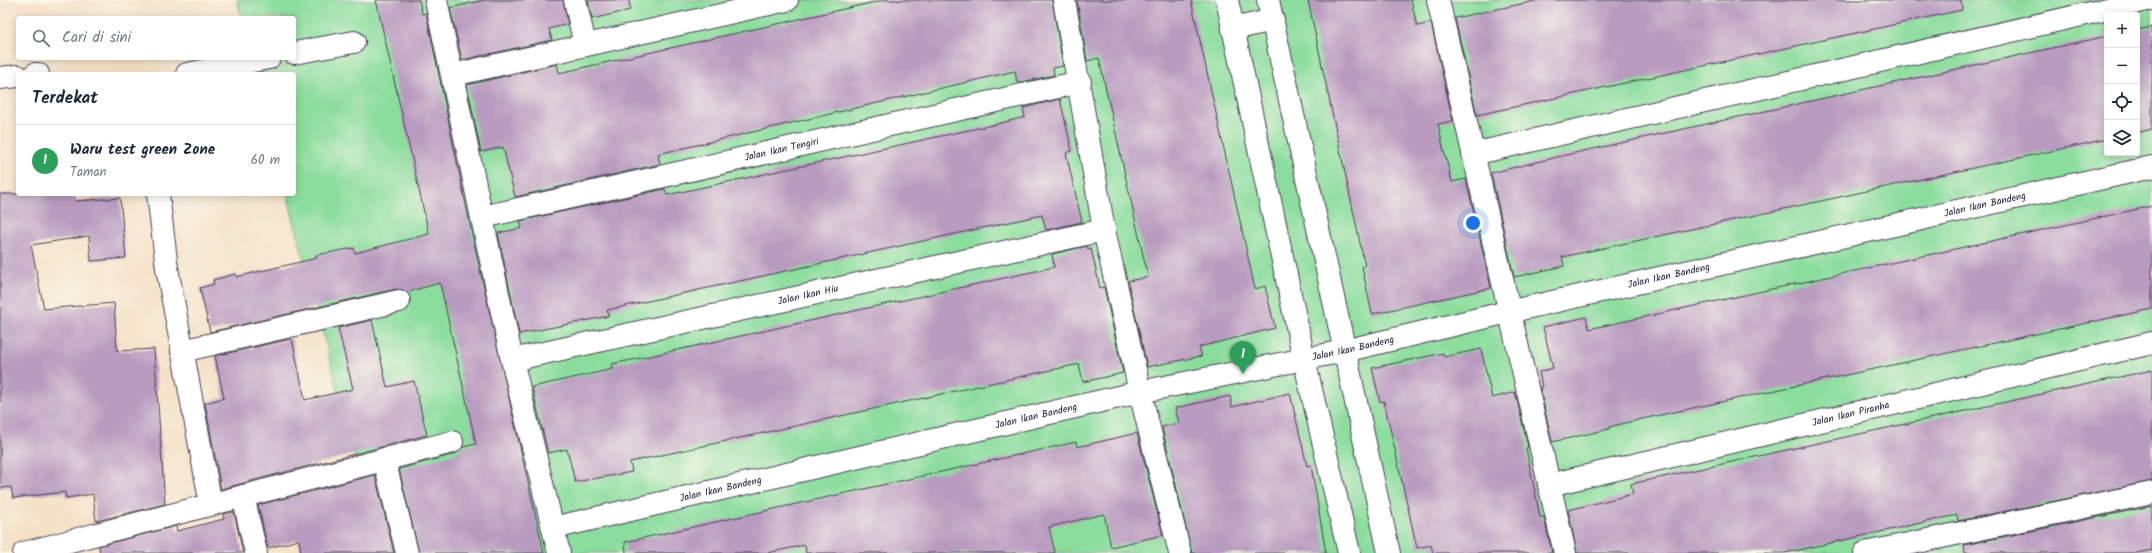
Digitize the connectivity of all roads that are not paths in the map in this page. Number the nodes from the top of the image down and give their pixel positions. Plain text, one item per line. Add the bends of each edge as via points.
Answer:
1 (436, 0) edge
2 (575, 0) edge
3 (787, 0) edge
4 (1064, 0) edge
5 (1227, 0) edge
6 (2147, 0) edge
7 (1443, 1) edge
8 (714, 8) edge
9 (1270, 10) edge
10 (1233, 29) junction
11 (354, 42) dead end
12 (585, 46) junction
13 (296, 53) edge
14 (259, 60) edge
15 (197, 72) edge
16 (453, 75) junction
17 (16, 76) edge
18 (0, 78) edge
19 (1080, 82) junction
20 (1473, 154) junction
21 (2152, 167) edge
22 (158, 196) edge
23 (483, 217) junction
24 (1104, 230) junction
25 (399, 301) dead end
26 (1508, 312) junction
27 (2152, 343) edge
28 (182, 351) junction
29 (1344, 351) junction
30 (1304, 359) junction
31 (512, 360) junction
32 (1140, 392) junction
33 (452, 442) dead end
34 (384, 459) junction
35 (1549, 484) junction
36 (2152, 493) edge
37 (243, 496) junction
38 (211, 505) junction
39 (553, 528) junction
40 (24, 553) edge
41 (256, 553) edge
42 (407, 553) edge
43 (559, 553) edge
44 (1180, 553) edge
45 (1349, 553) edge
46 (1388, 553) edge
47 (1565, 553) edge
48 (1864, 553) edge

1 - 16 street
2 - 12 street
3 - 8 street
4 - 19 street
5 - 10 street
6 - 20 street
7 - 20 street
8 - 12 street
9 - 10 street
9 - 29 street
10 - 30 street
11 - 13 street
12 - 16 street
14 - 15 street
16 - 23 street
17 - 18 street
19 - 23 street, Jalan Ikan Tengiri
19 - 24 street
20 - 26 street
21 - 26 street, Jalan Ikan Bandeng
22 - 28 street via 167,268
23 - 31 street
24 - 31 street, Jalan Ikan Hiu
24 - 32 street
25 - 28 street
26 - 29 street, Jalan Ikan Bandeng
26 - 35 street
27 - 35 street, Jalan Ikan Piranha
28 - 38 street
29 - 30 street, Jalan Ikan Bandeng
29 - 46 street
30 - 32 street, Jalan Ikan Bandeng
30 - 45 street
31 - 39 street
32 - 39 street, Jalan Ikan Bandeng
32 - 44 street
33 - 34 street
34 - 37 street
34 - 42 street
35 - 47 street
36 - 48 street
37 - 38 street
37 - 41 street
38 - 40 street
39 - 43 street

